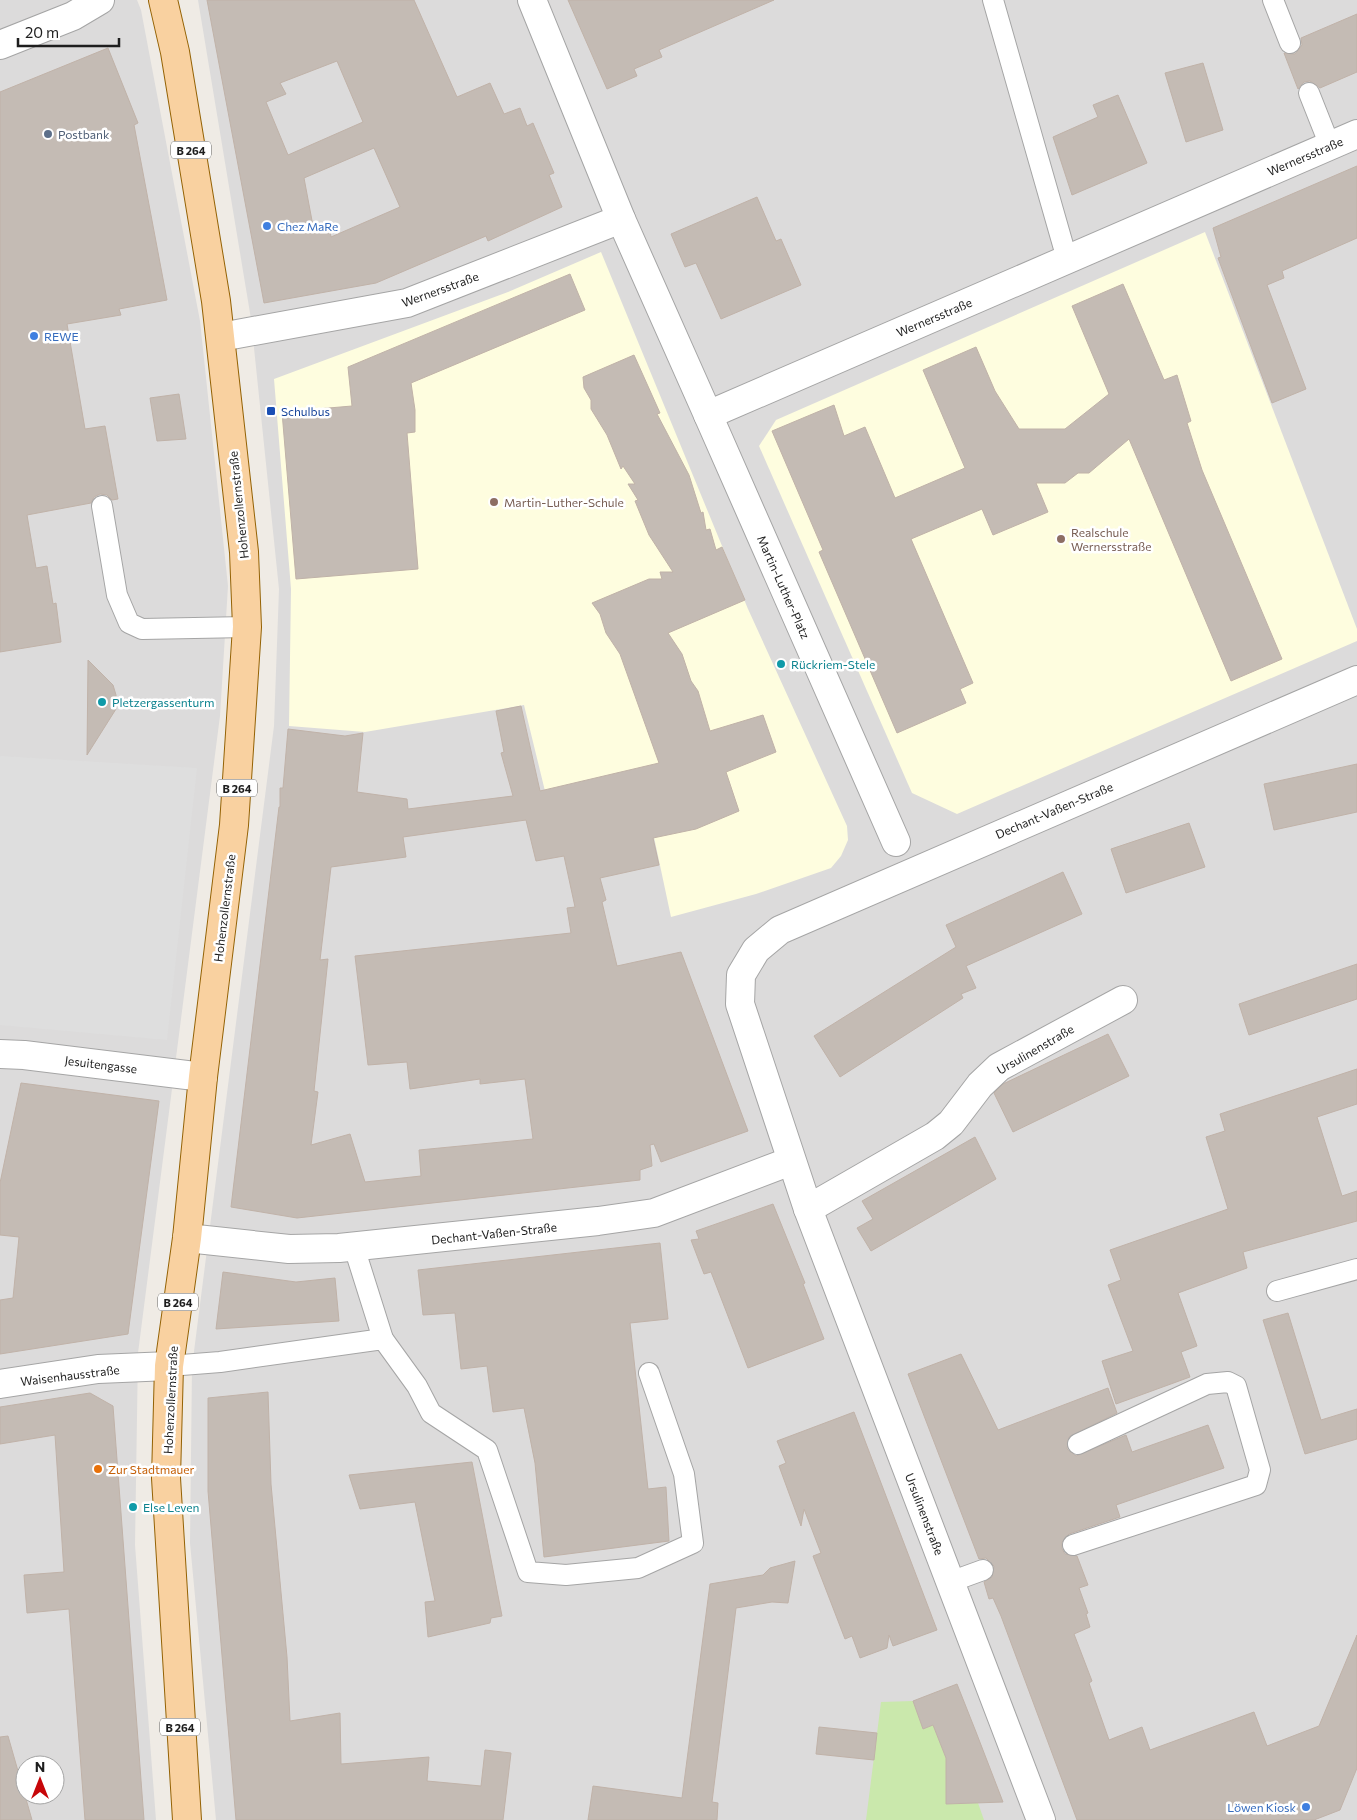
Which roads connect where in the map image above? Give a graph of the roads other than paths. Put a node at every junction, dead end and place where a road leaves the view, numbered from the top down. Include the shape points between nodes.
1 (100, 0) edge
2 (163, 0) edge
3 (532, 0) edge
4 (993, 0) edge
5 (1273, 0) edge
6 (1290, 43) dead end
7 (0, 45) edge
8 (1308, 93) dead end
9 (1357, 134) edge
10 (1330, 146) junction
11 (622, 218) junction
12 (1067, 259) junction
13 (221, 337) junction
14 (708, 416) junction
15 (102, 506) dead end
16 (248, 627) junction
17 (1357, 680) edge
18 (896, 842) dead end
19 (756, 950) joint
20 (1124, 1000) dead end
21 (0, 1054) edge
22 (203, 1078) junction
23 (792, 1161) junction
24 (808, 1209) junction
25 (187, 1238) junction
26 (354, 1247) junction
27 (1357, 1269) edge
28 (1277, 1291) dead end
29 (383, 1340) junction
30 (169, 1366) junction
31 (649, 1373) dead end
32 (0, 1384) edge
33 (1078, 1444) dead end
34 (1073, 1545) dead end
35 (983, 1570) dead end
36 (950, 1582) junction
37 (187, 1820) edge
38 (1041, 1820) edge

1 - 7 street via 73,16
2 - 13 main road, Hohenzollernstraße / B 264 via 175,52
3 - 11 street
4 - 12 lane
5 - 6 lane
8 - 10 lane
9 - 10 street, Wernersstraße
10 - 12 street, Wernersstraße
11 - 13 street, Wernersstraße via 407,303
11 - 14 street
12 - 14 street, Wernersstraße
13 - 16 main road, Hohenzollernstraße / B 264 via 244,552
14 - 18 street, Martin-Luther-Platz
15 - 16 lane via 117,595 129,623 142,629
16 - 22 main road, Hohenzollernstraße / B 264 via 234,825
17 - 19 street, Dechant-Vaßen-Straße via 780,930
19 - 23 street, Ursulinenstraße via 740,975 740,1004
20 - 24 street, Ursulinenstraße via 999,1067 980,1085 951,1123 934,1136
21 - 22 street, Jesuitengasse
22 - 25 main road, Hohenzollernstraße / B 264
23 - 24 street, Ursulinenstraße
23 - 26 street, Dechant-Vaßen-Straße via 654,1213
24 - 36 street, Ursulinenstraße
25 - 26 street, Dechant-Vaßen-Straße via 289,1249
25 - 30 main road, Hohenzollernstraße / B 264
26 - 29 lane
27 - 28 lane
29 - 30 lane
29 - 31 lane via 417,1386 431,1413 487,1450 528,1572 566,1575 638,1568 693,1543 684,1474
30 - 32 street, Waisenhausstraße via 98,1369
30 - 37 main road, Hohenzollernstraße / B 264 via 166,1478
33 - 34 lane via 1207,1384 1228,1382 1236,1386 1260,1470 1256,1485
35 - 36 lane
36 - 38 street, Ursulinenstraße

